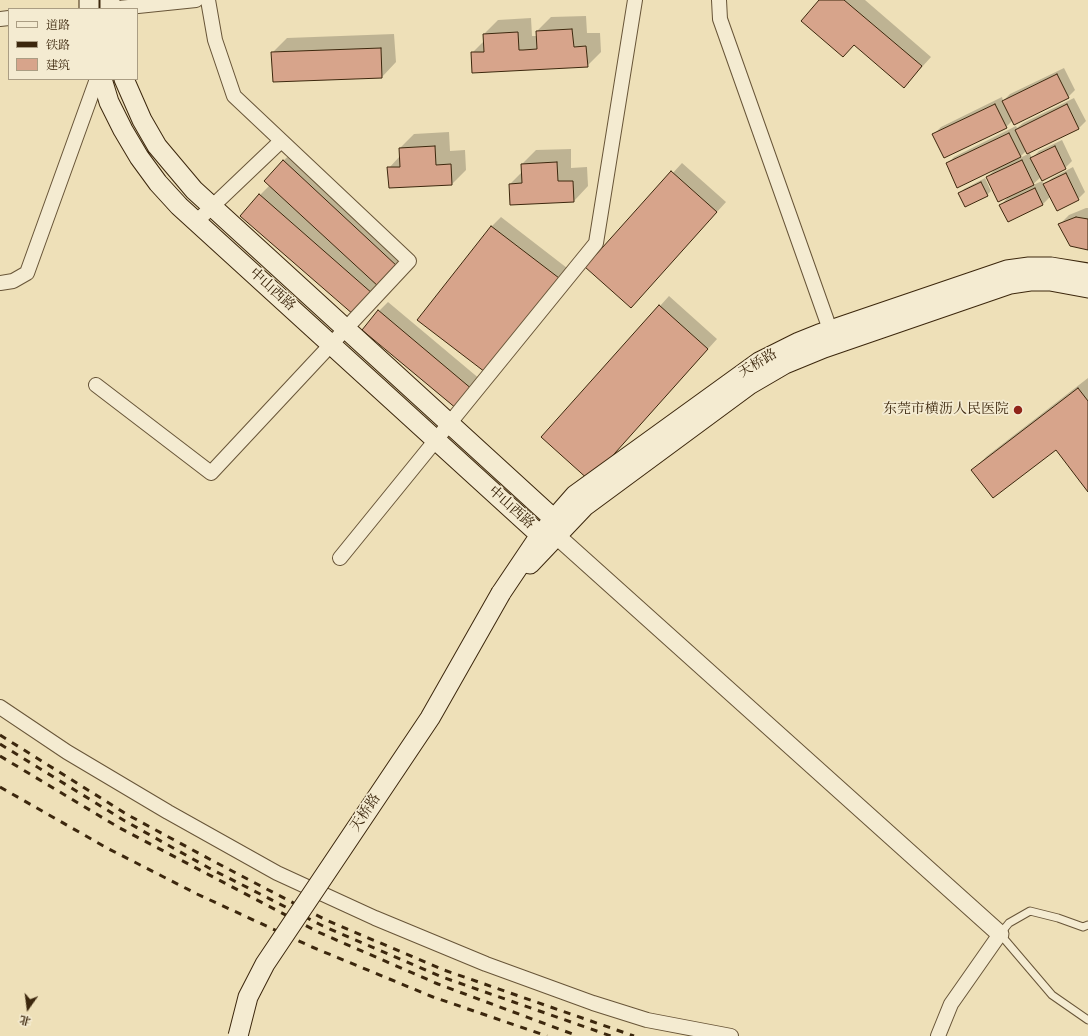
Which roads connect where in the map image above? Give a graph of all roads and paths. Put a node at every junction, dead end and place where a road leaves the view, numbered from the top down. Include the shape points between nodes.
1 (196, 0) edge
2 (208, 0) edge
3 (635, 0) edge
4 (719, 0) edge
5 (120, 8) edge
6 (97, 80) edge
7 (102, 80) edge
8 (124, 80) edge
9 (281, 141) junction
10 (212, 207) junction
11 (197, 222) junction
12 (1088, 274) edge
13 (0, 283) edge
14 (1088, 288) edge
15 (346, 329) junction
16 (832, 337) junction
17 (331, 344) junction
18 (96, 385) dead end
19 (449, 423) junction
20 (436, 440) junction
21 (551, 530) junction
22 (340, 558) dead end
23 (0, 707) edge
24 (1086, 928) edge
25 (1000, 934) junction
26 (1088, 1020) edge
27 (238, 1036) edge
28 (731, 1036) edge
29 (938, 1036) edge

1 - 5 street
2 - 9 street via 215,40 234,96
3 - 19 street via 596,243
4 - 16 street via 720,19
6 - 13 street via 27,273 13,281
7 - 11 main road, 中山西路 via 109,102 139,158 158,183
8 - 10 main road, 中山西路 via 157,146 174,169
9 - 10 street
9 - 15 street via 409,262
10 - 11 street
10 - 15 main road, 中山西路
11 - 17 main road, 中山西路
12 - 16 main road, 天桥路 via 1051,267 1029,266 1007,270
14 - 16 main road, 天桥路 via 1050,281 1010,284
15 - 17 street
15 - 19 main road, 中山西路
16 - 21 main road, 天桥路 via 749,385
17 - 18 street via 211,474
17 - 20 main road, 中山西路
19 - 20 street
19 - 21 main road, 中山西路
20 - 21 main road, 中山西路
20 - 22 street
21 - 25 street
21 - 27 main road, 天桥路, bridge via 501,593 430,718 265,964 248,997
23 - 28 street via 67,752 168,812 277,873 375,918 486,964 593,1003 647,1020
24 - 25 lane via 1030,911 1009,922
25 - 26 lane via 1052,995
25 - 29 street via 951,1004

